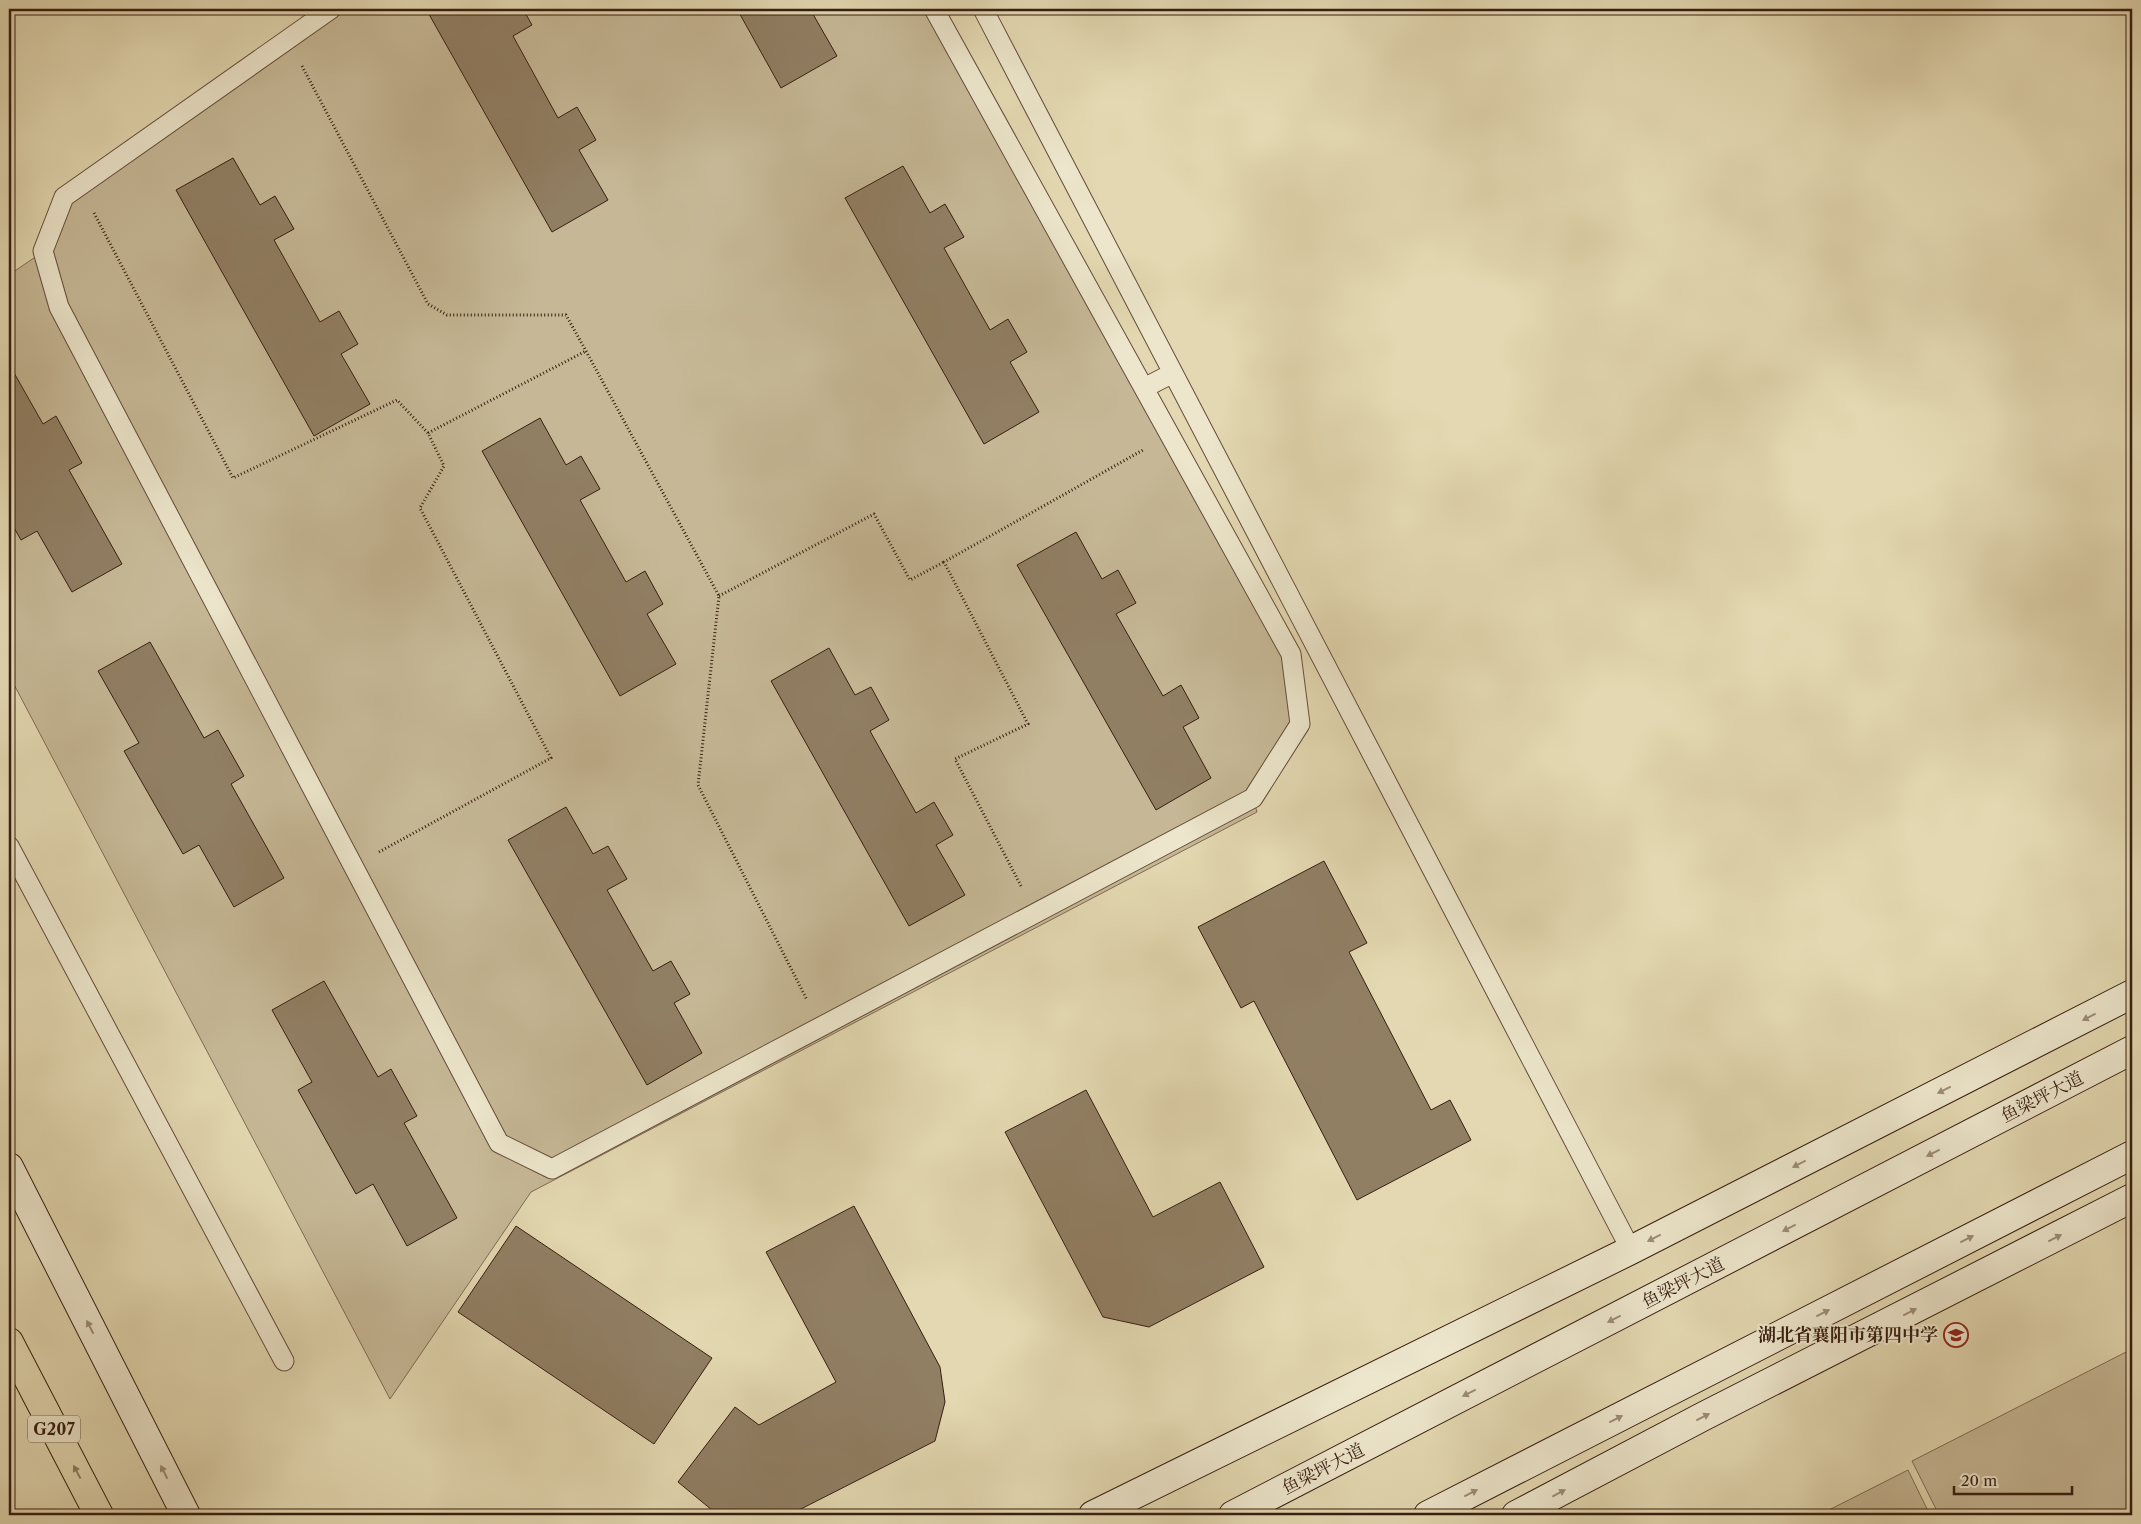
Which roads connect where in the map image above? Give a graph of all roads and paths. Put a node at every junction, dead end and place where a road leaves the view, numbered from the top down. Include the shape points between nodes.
1 (331, 9) edge
2 (934, 9) edge
3 (983, 9) edge
4 (288, 39) junction
5 (80, 186) junction
6 (586, 351) junction
7 (1173, 373) junction
8 (1144, 388) junction
9 (428, 432) junction
10 (1170, 435) junction
11 (944, 562) junction
12 (719, 596) junction
13 (9, 846) edge
14 (353, 866) junction
15 (1036, 913) junction
16 (2132, 994) edge
17 (821, 1027) junction
18 (2132, 1050) edge
19 (2132, 1155) edge
20 (9, 1167) edge
21 (2132, 1198) edge
22 (1631, 1250) junction
23 (9, 1342) edge
24 (284, 1361) dead end
25 (100, 1515) edge
26 (186, 1515) edge
27 (1093, 1515) edge
28 (1233, 1515) edge
29 (1428, 1515) edge
30 (1516, 1515) edge

1 - 4 lane
2 - 8 lane
3 - 7 lane
4 - 5 lane
4 - 6 path via 428,304 447,316 566,315
5 - 9 path via 233,478 397,400
5 - 14 lane via 64,197 44,251 60,307
6 - 9 path
6 - 12 path
7 - 8 lane
7 - 22 lane
8 - 10 lane
9 - 14 path via 444,466 420,508 551,758
10 - 11 path
10 - 15 lane via 1291,654 1300,724 1253,798
11 - 12 path via 910,580 874,514
11 - 15 path via 1028,724 956,759
12 - 17 path via 698,785
13 - 24 lane
14 - 17 lane via 499,1143 552,1169
15 - 17 lane
16 -> 22 main road
18 -> 28 main road, 鱼梁坪大道
29 -> 19 main road
26 -> 20 main road
30 -> 21 main road
22 - 27 main road
25 -> 23 highway, G207

